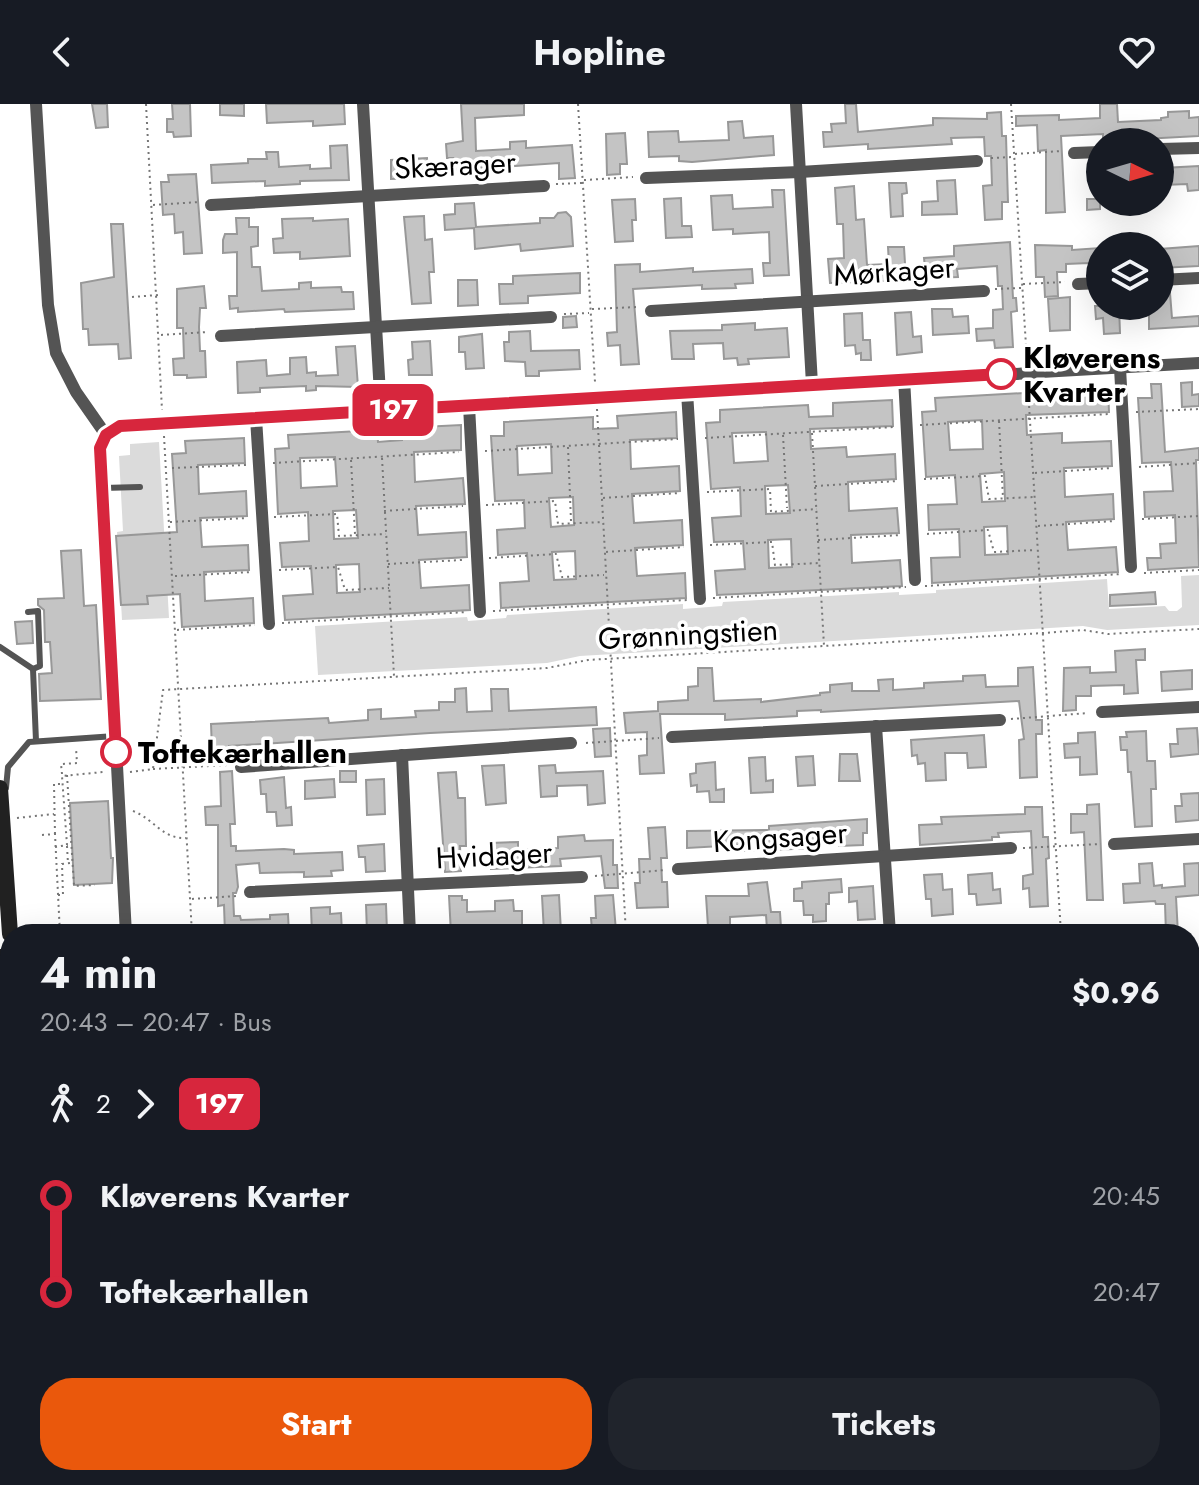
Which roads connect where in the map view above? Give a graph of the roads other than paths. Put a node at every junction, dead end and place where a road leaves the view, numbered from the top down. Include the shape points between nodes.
1 (36, 104) edge
2 (363, 104) edge
3 (796, 104) edge
4 (1199, 148) edge
5 (1174, 149) edge
6 (1074, 153) road end
7 (1086, 153) edge
8 (977, 161) road end
9 (800, 172) junction
10 (646, 178) road end
11 (544, 186) road end
12 (369, 196) junction
13 (211, 205) road end
14 (1199, 278) edge
15 (1174, 279) edge
16 (1078, 284) road end
17 (1086, 284) edge
18 (984, 291) road end
19 (807, 302) junction
20 (651, 311) road end
21 (551, 317) road end
22 (376, 327) junction
23 (221, 336) road end
24 (1199, 363) edge
25 (1120, 368) junction
26 (904, 378) junction
27 (812, 384) junction
28 (687, 392) junction
29 (469, 406) junction
30 (381, 411) junction
31 (256, 418) junction
32 (106, 435) junction
33 (140, 487) dead end
34 (103, 488) junction
35 (1131, 567) dead end
36 (915, 580) dead end
37 (700, 599) dead end
38 (28, 612) dead end
39 (480, 612) dead end
40 (269, 624) dead end
41 (0, 647) edge
42 (33, 669) junction
43 (1199, 707) edge
44 (1102, 712) road end
45 (1000, 720) road end
46 (876, 726) junction
47 (115, 736) junction
48 (672, 737) road end
49 (36, 741) junction
50 (571, 743) road end
51 (402, 755) junction
52 (241, 767) road end
53 (0, 788) edge
54 (2, 819) edge
55 (1199, 839) edge
56 (1114, 844) road end
57 (1011, 848) road end
58 (885, 856) junction
59 (678, 869) road end
60 (582, 877) road end
61 (409, 885) junction
62 (250, 892) road end
63 (9, 924) edge
64 (125, 924) edge
65 (410, 924) edge
66 (889, 924) edge

1 - 32 street via 48,305 56,353
2 - 12 street, Skærager
3 - 9 street, Mørkager
4 - 5 street
6 - 7 street
8 - 9 street
9 - 10 street
9 - 19 street, Mørkager
11 - 12 street, Skærager
12 - 13 street, Skærager
12 - 22 street, Skærager
14 - 15 street
16 - 17 street
18 - 19 street, Mørkager
19 - 20 street, Mørkager
19 - 27 street, Mørkager
21 - 22 street
22 - 23 street
22 - 30 street, Skærager
24 - 25 street
25 - 26 street
25 - 35 street
26 - 27 street
26 - 36 street
27 - 28 street
28 - 29 street, bridge
28 - 37 street
29 - 30 street
29 - 39 street
30 - 31 street
31 - 32 street, bridge via 120,426
31 - 40 street
32 - 34 street via 100,448
33 - 34 lane
34 - 47 street
38 - 42 lane via 38,611 40,666
41 - 42 lane
42 - 49 lane
43 - 44 street
45 - 46 street
46 - 48 street
46 - 58 street, Kongsager
47 - 49 lane
47 - 64 street
49 - 54 lane via 29,742 8,767
50 - 51 street
51 - 52 street
51 - 61 street, Hvidager
53 - 54 main road
54 - 63 main road
55 - 56 street
57 - 58 street, Kongsager
58 - 59 street, Kongsager
58 - 66 street, Kongsager
60 - 61 street, Hvidager
61 - 62 street, Hvidager
61 - 65 street, Hvidager

